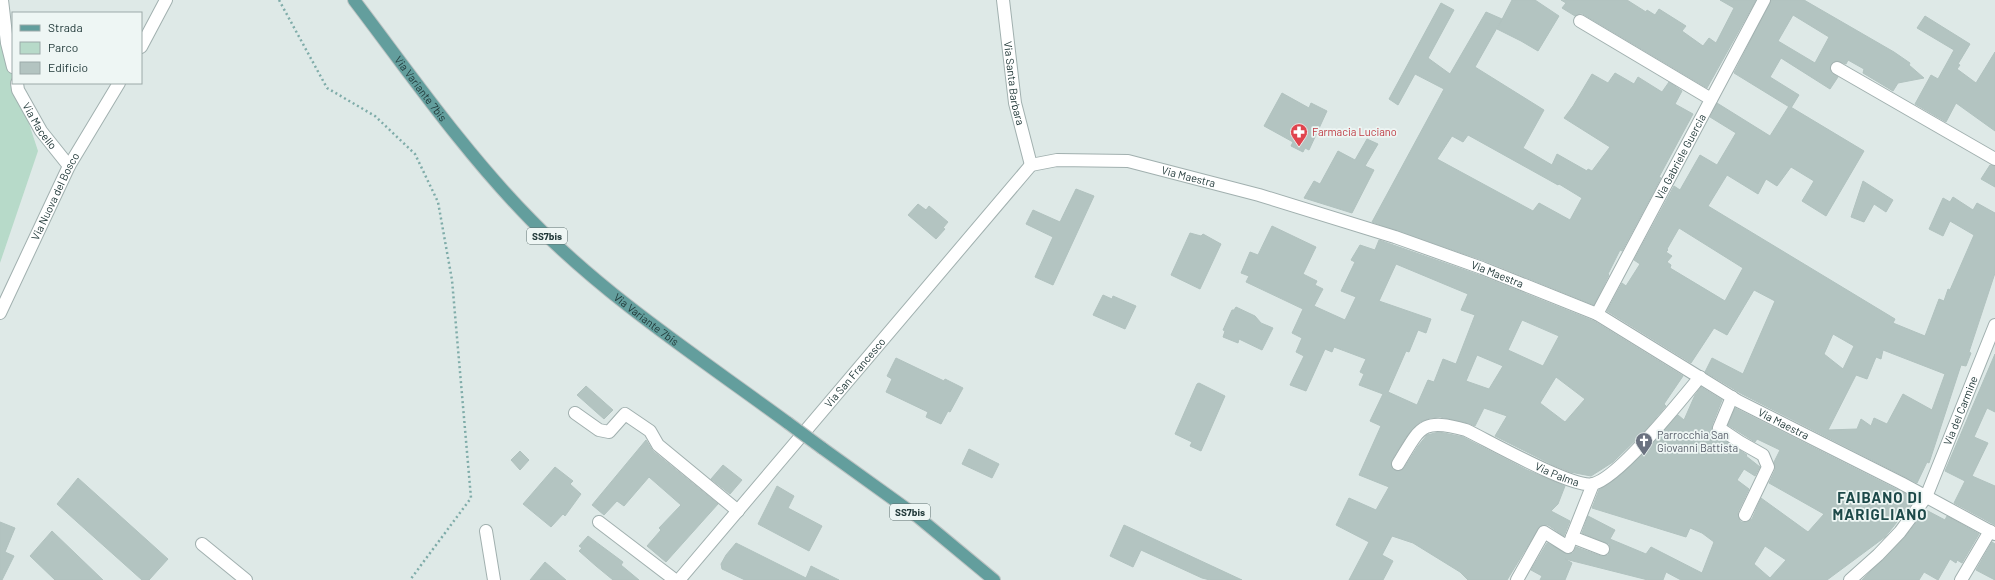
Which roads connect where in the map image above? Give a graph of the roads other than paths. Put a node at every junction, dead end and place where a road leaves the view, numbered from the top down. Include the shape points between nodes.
1 (2, 0) edge
2 (166, 0) edge
3 (354, 0) edge
4 (1003, 0) edge
5 (1764, 0) edge
6 (1580, 21) dead end
7 (142, 44) edge
8 (12, 63) edge
9 (1837, 68) dead end
10 (17, 84) edge
11 (118, 84) edge
12 (1711, 99) junction
13 (1995, 160) edge
14 (1031, 165) junction
15 (69, 166) junction
16 (0, 314) edge
17 (1597, 314) junction
18 (1995, 325) edge
19 (1700, 378) junction
20 (1732, 397) junction
21 (575, 413) dead end
22 (1398, 464) dead end
23 (1593, 484) junction
24 (1926, 497) junction
25 (738, 511) junction
26 (1745, 515) dead end
27 (599, 522) dead end
28 (486, 531) dead end
29 (1992, 533) edge
30 (1572, 537) junction
31 (202, 544) dead end
32 (1603, 549) dead end
33 (246, 580) edge
34 (494, 580) edge
35 (675, 580) edge
36 (679, 580) edge
37 (994, 580) edge
38 (1517, 580) edge
39 (1850, 580) edge
40 (1961, 580) edge

1 - 8 street
2 - 7 street
3 - 37 main road, Via Variante 7bis / SS7bis, bridge via 471,154 530,220 594,280 918,517
4 - 14 street, Via Santa Barbara via 1015,103
5 - 12 street, Via Gabriele Guercia
6 - 12 street
9 - 13 street
10 - 15 street, Via Macello via 41,131
11 - 15 street, Via Nuova del Bosco
12 - 17 street, Via Gabriele Guercia
14 - 17 street, Via Maestra via 1057,160 1136,163 1259,196 1395,237 1482,268
14 - 25 street, Via San Francesco
15 - 16 street, Via Nuova del Bosco
17 - 19 street, Via Maestra
18 - 24 street, Via del Carmine
19 - 20 street, Via Maestra
19 - 23 street, Via Palma via 1630,458
20 - 24 street, Via Maestra
20 - 26 street via 1719,428 1764,454 1768,467
21 - 25 street via 599,430 609,432 625,414 650,431 658,444
22 - 23 street, Via Palma via 1419,430 1425,426 1449,425 1466,430 1566,479
23 - 30 street
24 - 29 street, Via Maestra
24 - 39 street, Via del Carmine via 1900,532
25 - 36 street, Via San Francesco
27 - 35 street
28 - 34 street
29 - 40 street
30 - 32 street
30 - 38 street via 1568,547 1544,532
31 - 33 street

